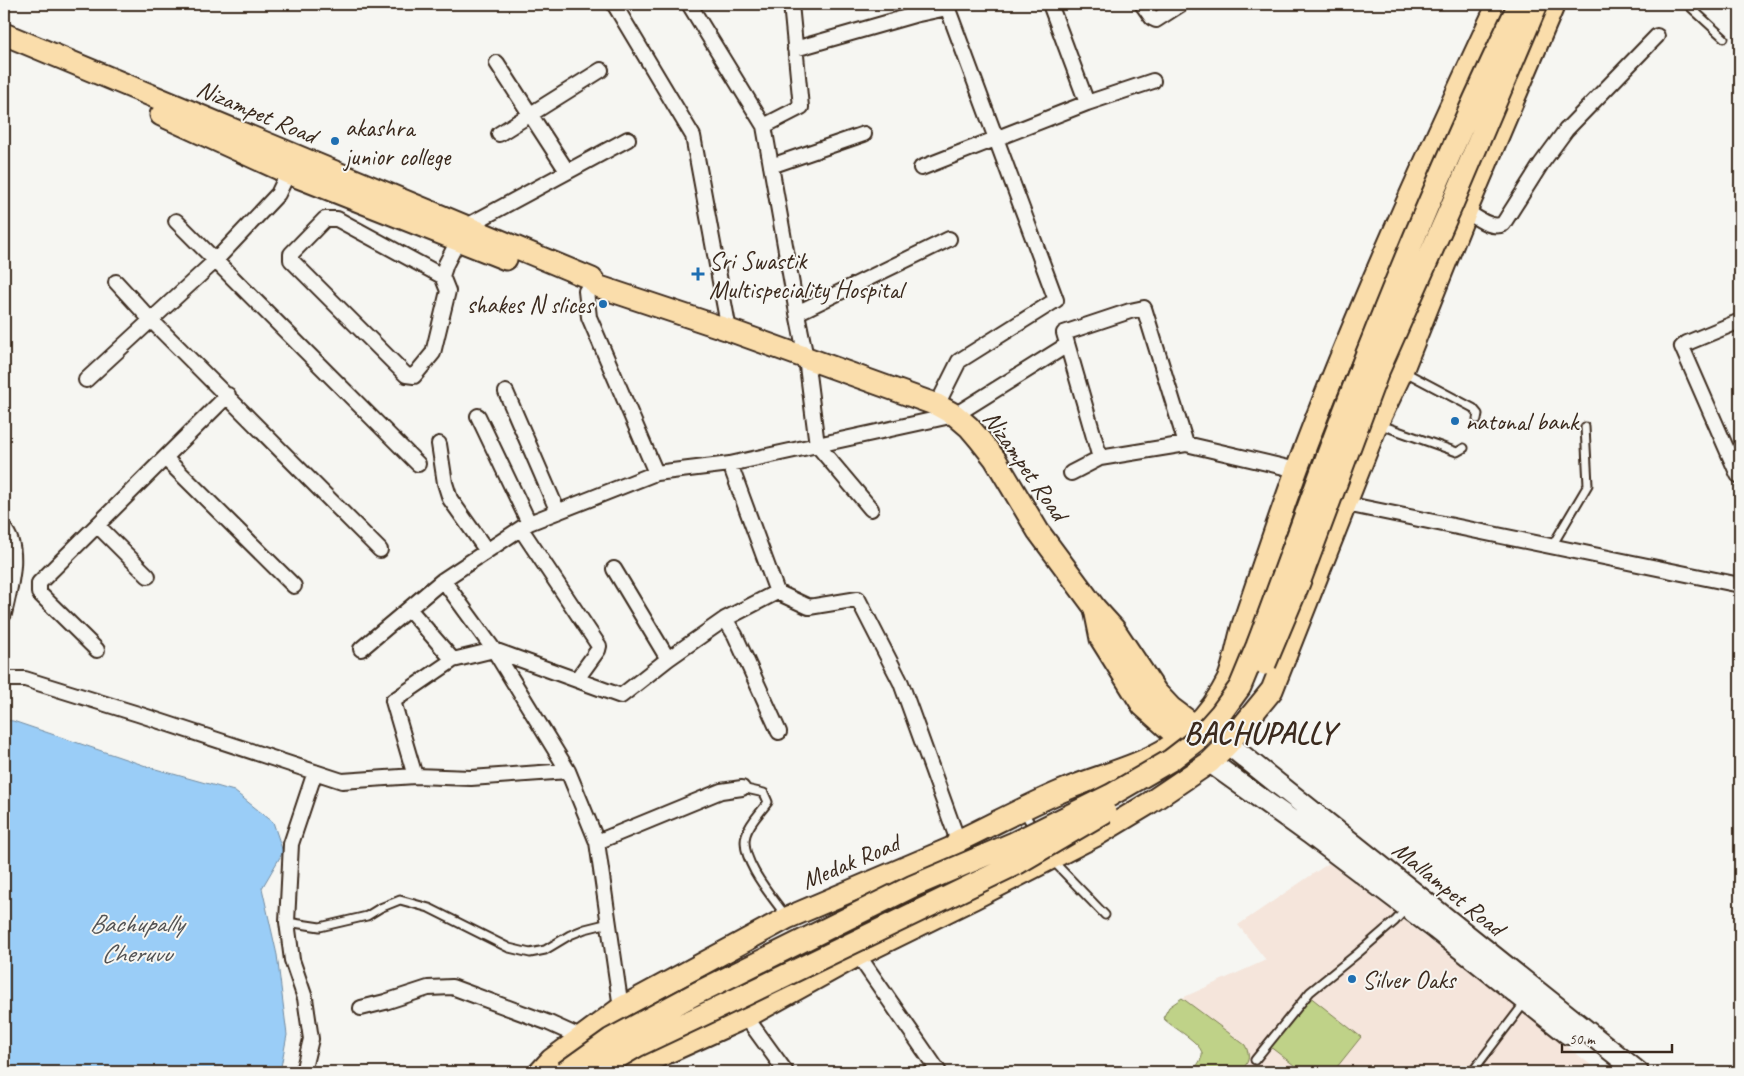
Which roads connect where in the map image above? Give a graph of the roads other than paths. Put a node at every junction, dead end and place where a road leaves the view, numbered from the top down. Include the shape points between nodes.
1 (614, 4) edge
2 (689, 4) edge
3 (792, 4) edge
4 (1050, 4) edge
5 (1142, 4) edge
6 (1181, 4) edge
7 (1498, 4) edge
8 (1519, 4) edge
9 (1537, 4) edge
10 (1554, 4) edge
11 (1686, 4) edge
12 (946, 6) edge
13 (4, 34) edge
14 (1657, 36) dead end
15 (1724, 38) dead end
16 (4, 46) edge
17 (795, 49) junction
18 (497, 63) dead end
19 (601, 70) dead end
20 (1154, 81) dead end
21 (1087, 103) junction
22 (531, 114) junction
23 (764, 126) junction
24 (498, 134) dead end
25 (864, 134) dead end
26 (995, 138) junction
27 (628, 139) dead end
28 (771, 166) junction
29 (921, 168) dead end
30 (567, 171) junction
31 (288, 173) junction
32 (1466, 211) junction
33 (176, 221) dead end
34 (462, 233) junction
35 (950, 239) dead end
36 (214, 261) junction
37 (442, 276) junction
38 (116, 282) dead end
39 (592, 288) junction
40 (797, 313) junction
41 (151, 320) junction
42 (1740, 321) edge
43 (729, 330) junction
44 (1067, 345) junction
45 (806, 358) junction
46 (1402, 371) junction
47 (86, 380) dead end
48 (506, 392) dead end
49 (228, 396) junction
50 (946, 410) junction
51 (478, 416) dead end
52 (1477, 419) dead end
53 (1377, 424) junction
54 (1585, 428) dead end
55 (439, 444) dead end
56 (1186, 444) junction
57 (818, 445) junction
58 (1464, 448) dead end
59 (165, 458) junction
60 (1100, 458) junction
61 (418, 464) dead end
62 (730, 464) junction
63 (1297, 470) junction
64 (656, 473) junction
65 (1071, 473) dead end
66 (1740, 476) edge
67 (1346, 504) junction
68 (871, 509) dead end
69 (558, 512) junction
70 (97, 525) junction
71 (525, 526) junction
72 (4, 529) edge
73 (1274, 536) junction
74 (1552, 546) junction
75 (380, 550) dead end
76 (487, 551) junction
77 (1326, 554) junction
78 (614, 569) dead end
79 (148, 576) dead end
80 (443, 580) junction
81 (1740, 585) edge
82 (294, 586) dead end
83 (777, 592) junction
84 (409, 608) junction
85 (4, 614) edge
86 (725, 619) junction
87 (361, 649) dead end
88 (97, 650) dead end
89 (494, 650) junction
90 (668, 659) junction
91 (453, 660) junction
92 (4, 679) edge
93 (577, 679) junction
94 (778, 732) dead end
95 (1188, 732) junction
96 (1228, 744) junction
97 (1210, 762) junction
98 (568, 771) junction
99 (315, 772) junction
100 (414, 776) junction
101 (742, 788) joint
102 (1022, 810) junction
103 (958, 841) junction
104 (597, 842) junction
105 (1051, 859) junction
106 (1407, 908) junction
107 (1105, 915) dead end
108 (787, 918) junction
109 (287, 922) junction
110 (609, 923) junction
111 (858, 955) junction
112 (1526, 1001) junction
113 (361, 1008) dead end
114 (621, 1008) junction
115 (746, 1017) junction
116 (580, 1036) junction
117 (1254, 1060) dead end
118 (303, 1072) edge
119 (540, 1072) edge
120 (565, 1072) edge
121 (594, 1072) edge
122 (634, 1072) edge
123 (786, 1072) edge
124 (940, 1072) edge
125 (1472, 1072) edge
126 (1616, 1072) edge
127 (1638, 1072) edge

1 - 43 street via 693,136
2 - 23 street
3 - 17 street
4 - 21 street
5 - 6 street via 1156,20
7 - 63 main road, Medak Road via 1392,235
8 - 120 main road, bridge via 1477,90 1426,209 1349,398 1257,646 1240,686 1222,713 1197,740 1171,760 1111,795 1014,843 913,886 696,993 611,1039
9 - 121 main road, bridge via 1377,374 1272,649 1255,687 1228,726 1185,765 1018,863 637,1046
10 - 32 main road
11 - 15 lane
12 - 17 street
12 - 26 street
13 - 34 main road, Nizampet Road
14 - 32 street via 1566,130 1503,224 1493,226
16 - 31 main road, Nizampet Road
17 - 23 street via 801,107
18 - 22 street
19 - 22 street
20 - 21 street
21 - 26 street
22 - 24 street
22 - 30 street
23 - 28 street
25 - 28 street
26 - 29 street
26 - 50 street via 1056,300 959,361
27 - 30 street
28 - 40 street
30 - 34 street
31 - 34 main road, Nizampet Road
31 - 36 street via 278,194
32 - 46 main road
33 - 36 street
34 - 37 street
34 - 39 main road, Nizampet Road via 592,279
35 - 40 street
36 - 41 street
36 - 61 street
37 - 37 street via 448,291 433,353 414,376 410,376 291,260 291,254 325,219 331,218
38 - 41 street
39 - 43 main road, Nizampet Road
39 - 64 street via 589,317
40 - 45 street
41 - 47 street
41 - 49 street
42 - 66 street via 1682,347
43 - 45 main road, Nizampet Road
44 - 50 street
44 - 56 street via 1064,333 1144,308
44 - 60 street
45 - 50 main road, Nizampet Road
45 - 57 street
46 - 52 lane via 1473,408 1478,414
46 - 53 main road
48 - 69 street
49 - 59 street
49 - 75 street
50 - 57 street
50 - 95 main road, Nizampet Road via 970,427 995,459 1038,531 1095,608 1102,639 1143,706
51 - 71 street
53 - 58 lane via 1457,452
53 - 67 main road
54 - 74 lane via 1588,485
55 - 76 street via 450,499
56 - 60 street
56 - 63 street
57 - 62 street
57 - 68 street
59 - 70 street
59 - 82 street
60 - 65 street
62 - 64 street
62 - 83 street
63 - 73 main road, Medak Road
64 - 69 street
67 - 74 street
67 - 77 main road
69 - 71 street
70 - 79 street
70 - 88 street via 39,584 39,593
71 - 76 street
71 - 93 street via 599,646
72 - 85 street via 14,565
73 - 77 main road
73 - 95 main road, Medak Road via 1241,630 1228,679 1211,707
74 - 81 street
76 - 80 street
77 - 96 main road via 1272,690
78 - 90 street
80 - 84 street
80 - 89 street
83 - 86 street
83 - 103 street via 809,607 858,599 901,683
84 - 87 street
84 - 91 street
86 - 90 street
86 - 94 street
89 - 91 street
89 - 93 street
89 - 98 street
90 - 93 street via 621,696
91 - 100 street via 393,701
92 - 99 street via 25,680
95 - 102 main road, Medak Road via 1145,761 1068,788
96 - 97 main road
96 - 127 main road, Mallampet Road
97 - 105 main road via 1148,804
97 - 106 main road, Mallampet Road
98 - 100 street via 471,778
98 - 104 street
99 - 100 street via 342,781
99 - 109 street via 291,844
101 - 104 street via 721,791
101 - 108 lane via 764,793 768,802 746,835 746,846 751,866
102 - 103 main road, Medak Road
102 - 105 lane
103 - 108 main road, Medak Road via 954,847
104 - 110 street
105 - 107 lane
105 - 111 main road
106 - 112 main road, Mallampet Road
106 - 117 lane via 1310,992
108 - 114 main road, Medak Road
109 - 110 lane via 320,927 367,916 400,900 429,908 509,948 530,953 545,950 578,932
109 - 118 street via 292,960 305,998 311,1038
110 - 114 street
111 - 115 main road
111 - 124 street
112 - 125 lane
112 - 126 main road, Mallampet Road
113 - 116 street via 428,988 452,987
114 - 116 main road, Medak Road
115 - 122 main road via 655,1058
115 - 123 street
116 - 119 main road, Medak Road

